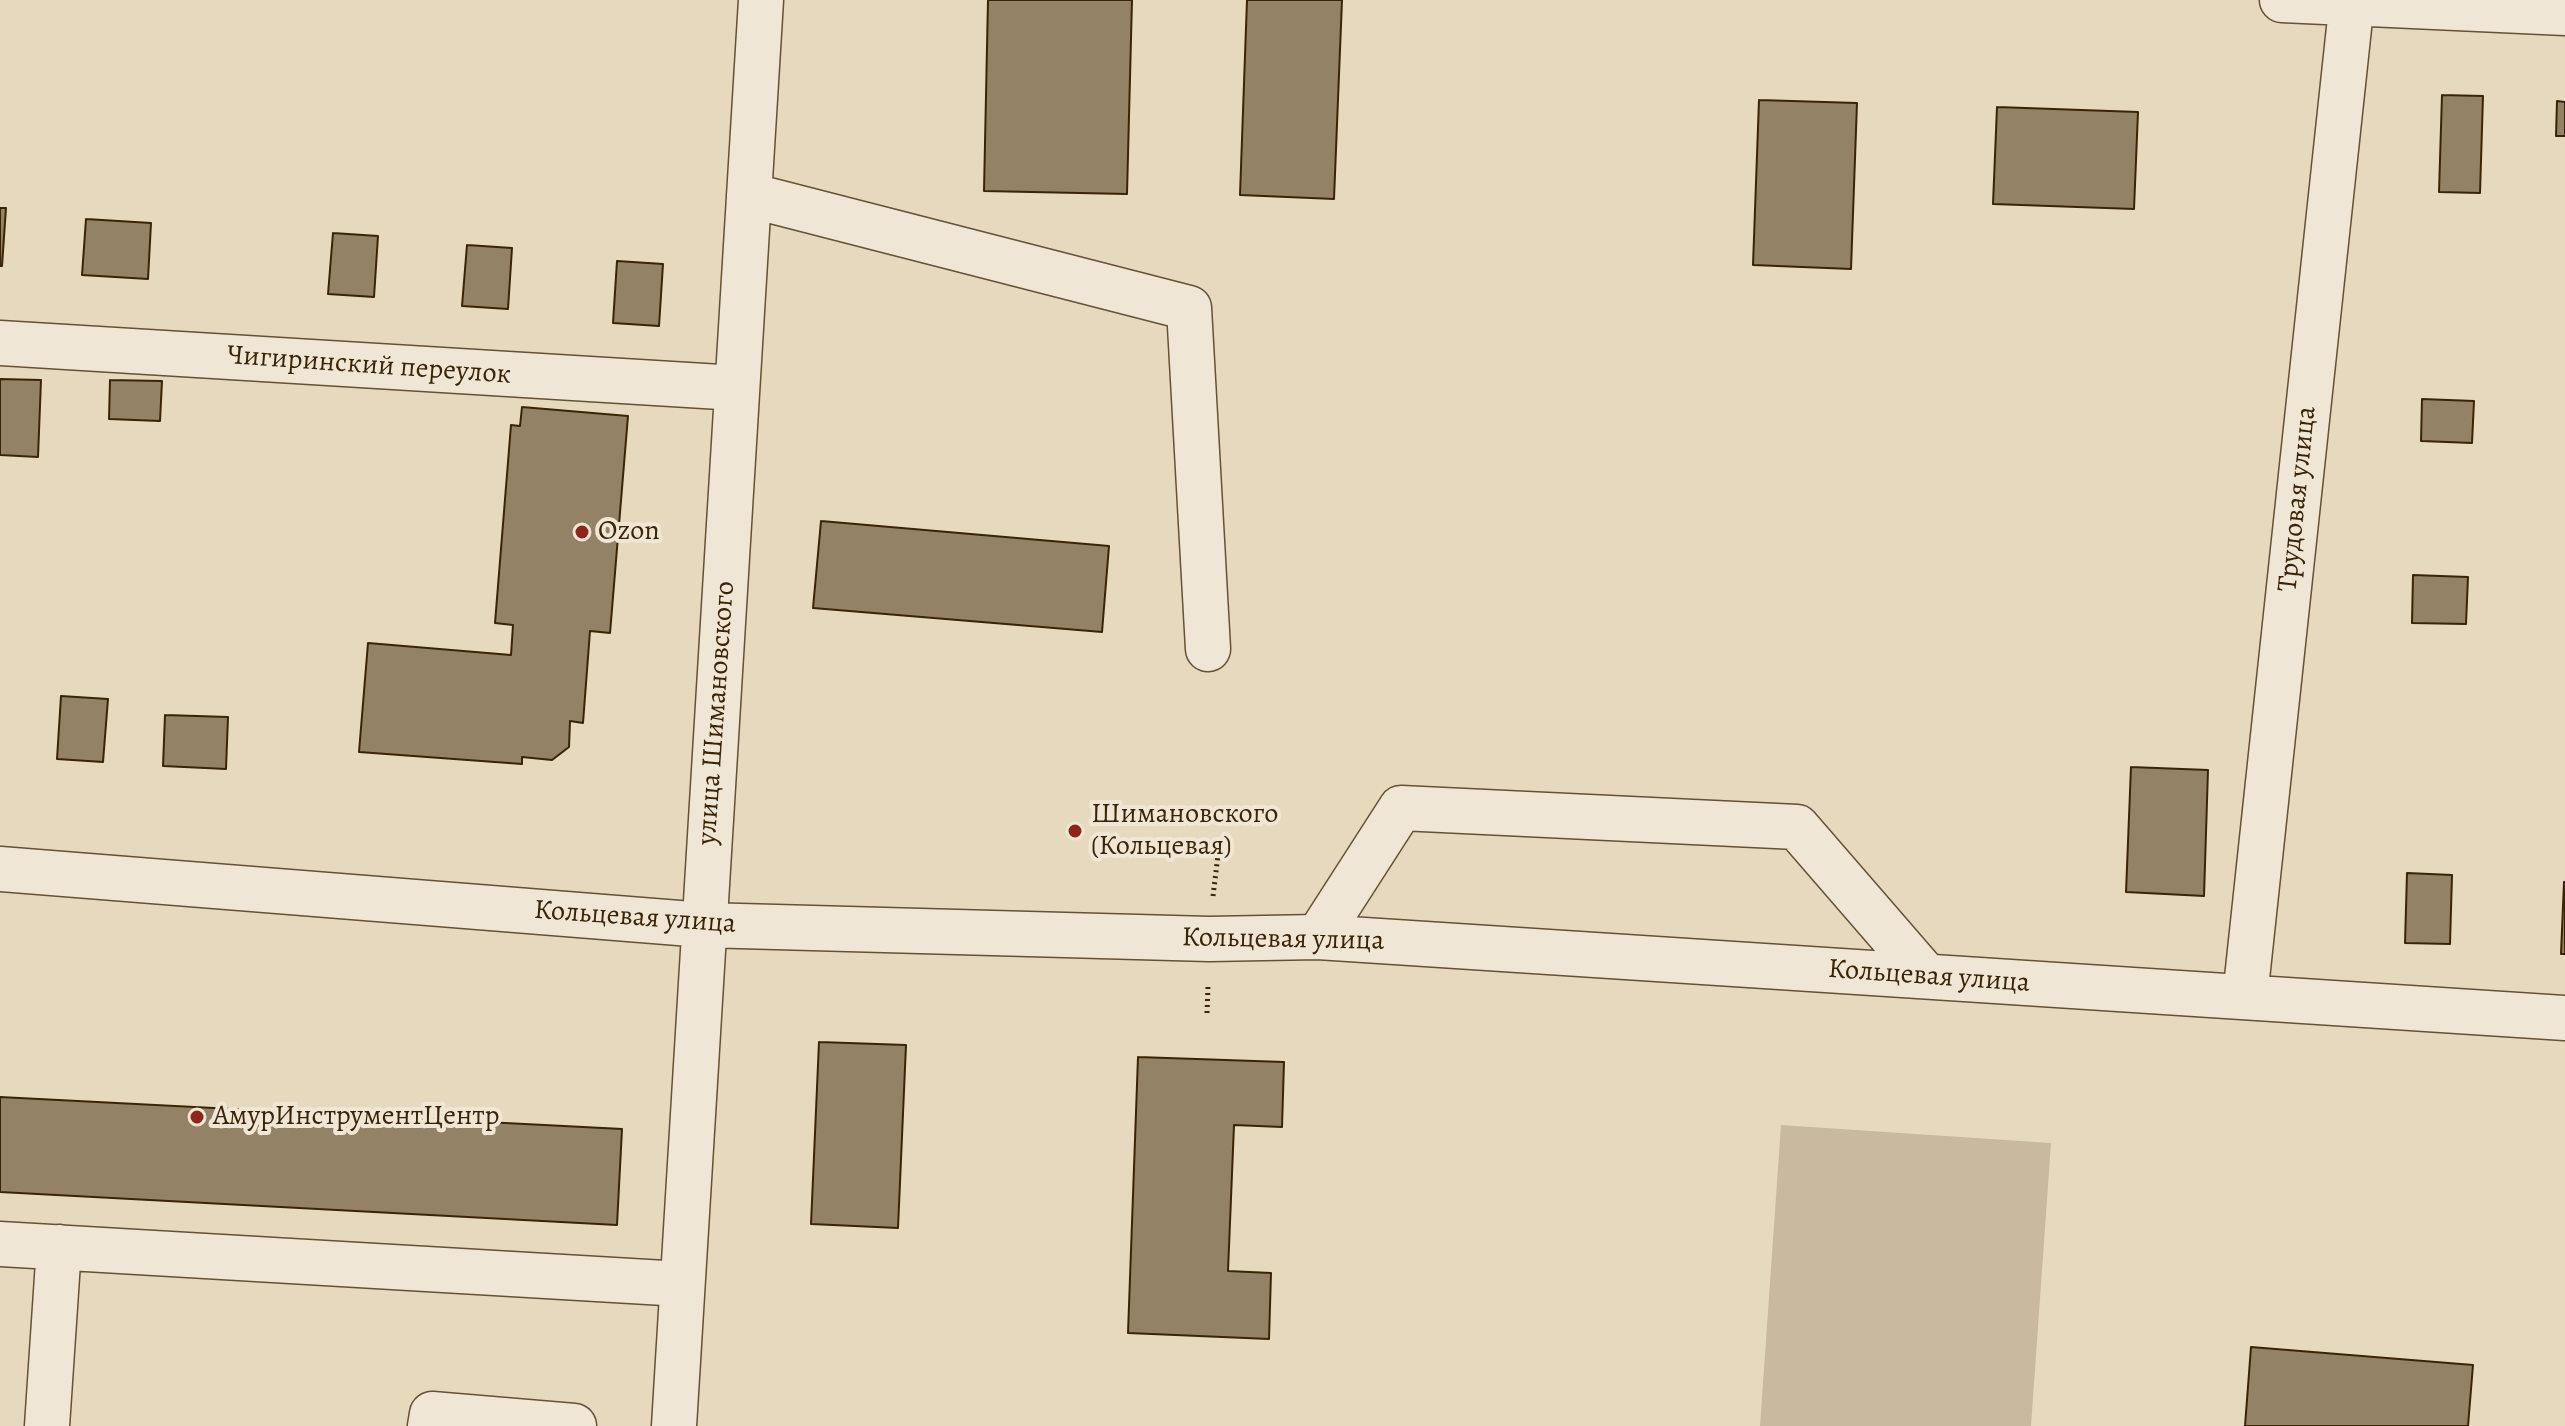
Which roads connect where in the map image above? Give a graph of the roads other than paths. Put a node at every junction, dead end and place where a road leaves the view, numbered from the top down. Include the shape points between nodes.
1 (761, 0) edge
2 (2282, 0) edge
3 (2351, 2) edge
4 (2565, 13) edge
5 (749, 195) junction
6 (0, 343) edge
7 (737, 388) junction
8 (1208, 649) dead end
9 (0, 869) edge
10 (704, 925) junction
11 (1318, 937) junction
12 (1926, 976) junction
13 (2245, 997) junction
14 (2565, 1018) edge
15 (0, 1244) edge
16 (59, 1247) junction
17 (682, 1284) junction
18 (47, 1426) edge
19 (430, 1426) edge
20 (574, 1426) edge
21 (674, 1426) edge

1 - 5 street, улица Шимановского
2 - 3 street
3 - 4 street
3 - 13 street, Трудовая улица
5 - 7 street, улица Шимановского
5 - 8 street via 1189,308
6 - 7 street, Чигиринский переулок
7 - 10 street, улица Шимановского
9 - 10 street, Кольцевая улица
10 - 11 street, Кольцевая улица via 1209,939
10 - 17 street, улица Шимановского
11 - 12 street, Кольцевая улица
11 - 12 street via 1401,808 1797,827
12 - 13 street, Кольцевая улица
13 - 14 street, Кольцевая улица
15 - 16 street
16 - 17 street
16 - 18 street
17 - 21 street, улица Шимановского
19 - 20 street via 432,1414

